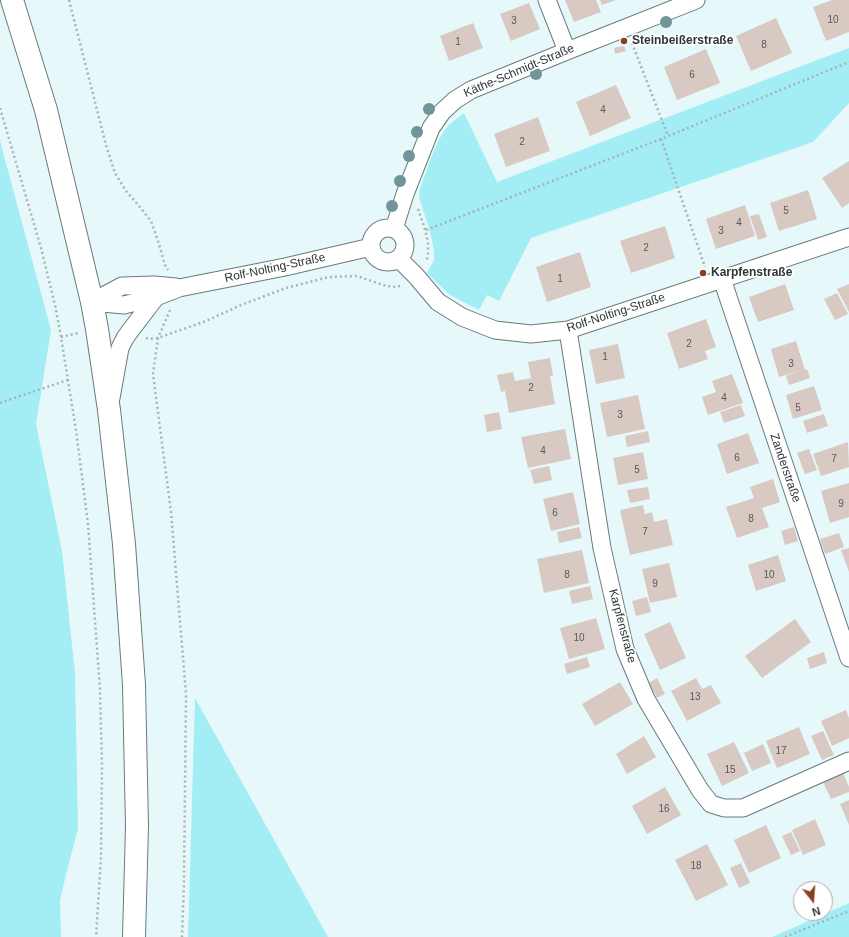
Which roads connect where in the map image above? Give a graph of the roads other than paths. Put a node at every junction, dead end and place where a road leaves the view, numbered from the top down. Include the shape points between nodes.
1 (12, 0) edge
2 (547, 0) edge
3 (696, 0) edge
4 (567, 51) junction
5 (394, 229) junction
6 (849, 237) edge
7 (371, 246) junction
8 (399, 259) junction
9 (716, 281) junction
10 (179, 288) junction
11 (156, 297) junction
12 (92, 302) junction
13 (568, 330) junction
14 (109, 410) junction
15 (849, 658) edge
16 (849, 761) edge
17 (134, 937) edge

1 - 12 main road via 46,110
2 - 4 street
3 - 4 street, Käthe-Schmidt-Straße
4 - 5 street, Käthe-Schmidt-Straße via 471,90 442,112 431,128
5 - 7 street via 380,229 371,240
5 - 8 street via 405,239 406,245
6 - 9 street, Rolf-Nolting-Straße
7 - 8 street via 372,253 381,261 388,263
7 - 10 street, Rolf-Nolting-Straße via 285,267
8 - 13 street, Rolf-Nolting-Straße via 438,302 462,317 495,330 531,334
9 - 13 street, Rolf-Nolting-Straße
9 - 15 street, Zanderstraße
10 - 11 street, Rolf-Nolting-Straße
10 - 12 street, Rolf-Nolting-Straße via 154,285 122,286
11 - 12 street, Rolf-Nolting-Straße via 124,305
11 - 14 street via 120,348
12 - 14 main road
13 - 16 street, Karpfenstraße via 602,548 625,649 646,699 700,790 711,804 724,808 743,808
14 - 17 main road via 124,544 134,685 137,826

